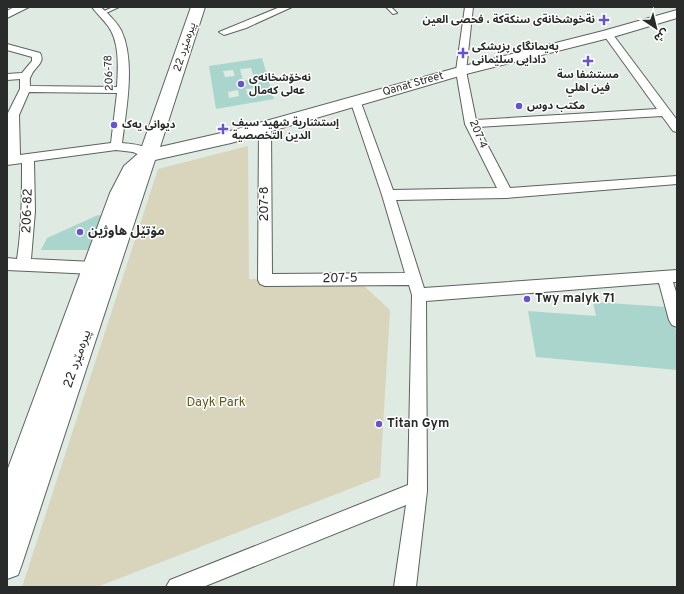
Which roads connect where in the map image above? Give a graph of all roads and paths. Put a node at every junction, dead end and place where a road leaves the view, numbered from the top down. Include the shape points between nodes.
1 (23, 7) edge
2 (117, 7) edge
3 (198, 7) edge
4 (288, 7) edge
5 (388, 7) edge
6 (469, 7) edge
7 (99, 10) edge
8 (395, 13) dead end
9 (677, 14) edge
10 (7, 15) edge
11 (224, 32) dead end
12 (608, 34) junction
13 (7, 47) edge
14 (461, 71) junction
15 (25, 76) junction
16 (7, 77) edge
17 (25, 89) junction
18 (122, 90) junction
19 (355, 100) junction
20 (664, 112) junction
21 (162, 116) junction
22 (10, 124) edge
23 (472, 124) junction
24 (265, 127) junction
25 (677, 128) edge
26 (231, 137) junction
27 (116, 146) junction
28 (149, 155) junction
29 (28, 158) junction
30 (11, 161) edge
31 (677, 180) edge
32 (506, 193) junction
33 (388, 195) junction
34 (7, 264) edge
35 (23, 264) junction
36 (94, 268) junction
37 (671, 277) edge
38 (265, 280) joint
39 (417, 287) junction
40 (677, 320) edge
41 (418, 491) junction
42 (7, 510) edge
43 (7, 564) edge
44 (176, 587) edge
45 (405, 587) edge

1 - 10 street
2 - 7 lane
3 - 21 main road, 22 پیرەمێرد
4 - 11 street
5 - 8 lane
6 - 14 street, 207-4
7 - 18 street, 206-78 via 117,33 122,62
9 - 12 main road, Qanat Street
12 - 14 main road, Qanat Street
12 - 20 street
13 - 15 street via 37,54 37,61
14 - 19 main road, Qanat Street
14 - 23 street, 207-4
15 - 16 street
15 - 17 street
17 - 18 street
17 - 22 street
18 - 27 street, 206-78
19 - 24 main road, Qanat Street
19 - 33 street
20 - 23 street
20 - 25 street
21 - 26 main road via 171,132 181,138 188,140 225,135
21 - 28 main road, 22 پیرەمێرد
22 - 30 street
23 - 32 street, 207-4
24 - 26 main road, Qanat Street
24 - 38 street, 207-8
26 - 28 main road, Qanat Street
27 - 28 street via 136,148
27 - 29 street
28 - 36 main road, 22 پیرەمێرد via 133,164 125,178
28 - 43 main road, 22 پیرەمێرد
29 - 30 street
29 - 35 street, 206-82 via 29,201
31 - 32 street
32 - 33 street
33 - 39 street
34 - 35 street
35 - 36 street
36 - 42 main road, 22 پیرەمێرد
37 - 39 street, 207-5
37 - 40 street
38 - 39 street, 207-5
39 - 41 street
41 - 44 street
41 - 45 street

